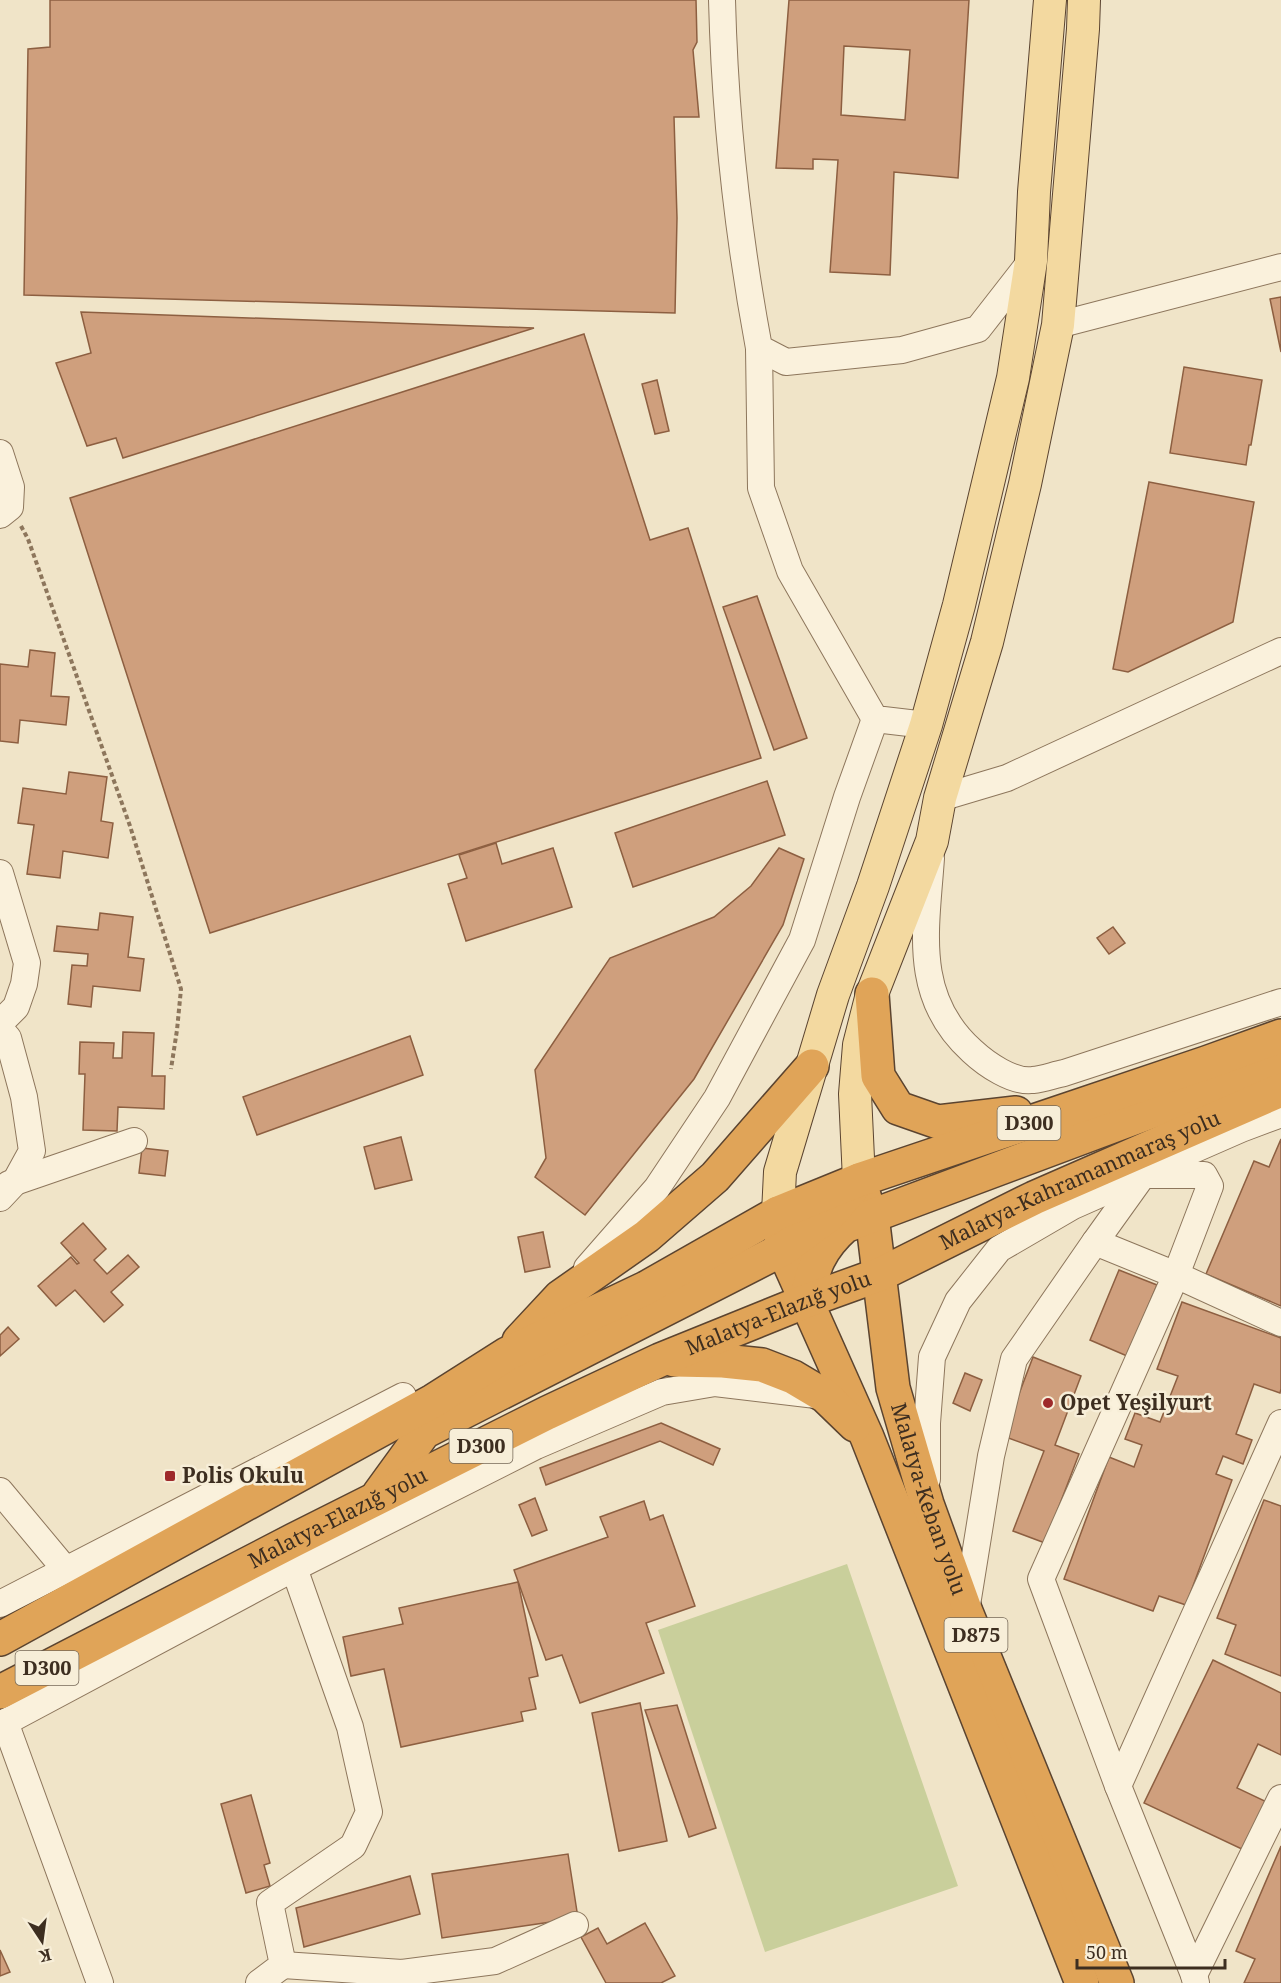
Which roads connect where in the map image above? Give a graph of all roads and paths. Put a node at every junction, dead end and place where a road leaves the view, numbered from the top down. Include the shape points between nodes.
1 (722, 0) edge
2 (1050, 0) edge
3 (1084, 0) edge
4 (1030, 261) junction
5 (1281, 267) edge
6 (1058, 325) junction
7 (759, 348) junction
8 (0, 453) edge
9 (5, 511) edge
10 (1281, 651) edge
11 (875, 719) junction
12 (926, 725) junction
13 (940, 798) junction
14 (932, 841) junction
15 (0, 873) edge
16 (872, 994) junction
17 (1281, 1002) edge
18 (2, 1029) edge
19 (1281, 1036) edge
20 (1281, 1063) edge
21 (812, 1066) junction
22 (171, 1069) dead end
23 (1281, 1090) edge
24 (1080, 1106) junction
25 (1281, 1114) edge
26 (134, 1142) dead end
27 (1143, 1175) junction
28 (859, 1180) junction
29 (5, 1189) edge
30 (1073, 1206) junction
31 (879, 1212) junction
32 (778, 1213) junction
33 (981, 1225) junction
34 (749, 1229) junction
35 (1095, 1242) junction
36 (773, 1254) junction
37 (894, 1267) junction
38 (1176, 1275) junction
39 (560, 1297) junction
40 (806, 1301) junction
41 (1281, 1323) edge
42 (507, 1354) junction
43 (660, 1360) junction
44 (403, 1396) joint
45 (825, 1396) junction
46 (1281, 1423) edge
47 (867, 1437) junction
48 (0, 1491) edge
49 (376, 1498) junction
50 (927, 1504) junction
51 (294, 1568) junction
52 (66, 1569) junction
53 (0, 1604) edge
54 (966, 1612) junction
55 (0, 1639) edge
56 (94, 1644) junction
57 (0, 1697) edge
58 (2, 1713) edge
59 (1118, 1786) junction
60 (1281, 1798) edge
61 (575, 1925) dead end
62 (283, 1965) junction
63 (1195, 1979) edge
64 (100, 1983) edge
65 (259, 1983) edge
66 (1082, 1983) edge
67 (1118, 1983) edge

1 - 7 street via 731,162
2 - 4 main road
3 - 6 main road
4 - 7 street via 978,329 902,350 786,362
4 - 12 main road via 1014,378
5 - 6 street
6 - 13 main road via 987,642
7 - 11 street via 761,488 790,572
8 - 9 street via 11,487
9 - 22 path via 28,539 130,826 175,968 181,989
10 - 13 street via 1007,778
11 - 12 street
11 - 39 street via 802,940 717,1098 657,1188
12 - 21 main road via 832,995
13 - 14 main road
14 - 16 main road
14 - 17 street via 925,940 937,1006 958,1038 985,1063 1006,1074 1031,1081 1064,1073
15 - 18 street via 27,963 16,1007
16 - 24 highway via 878,1076 898,1108 938,1122
16 - 28 main road via 856,1074
18 - 29 street via 24,1097 32,1151
19 - 24 highway, D300
20 - 31 highway
21 - 32 main road via 780,1172
21 - 39 highway via 715,1178 647,1236
23 - 33 highway, Malatya-Kahramanmaraş yolu / D300
24 - 28 highway, D300
25 - 27 street
26 - 29 street
27 - 30 street
27 - 35 street
27 - 38 street via 1204,1175 1210,1186
28 - 31 highway, Malatya-Keban yolu
28 - 32 highway, D300
28 - 36 highway via 828,1216
30 - 33 highway
30 - 50 street via 999,1249 958,1302 932,1357
31 - 37 highway, Malatya-Keban yolu
31 - 40 highway via 845,1226 829,1240 817,1260
32 - 34 highway, D300
32 - 36 highway
33 - 37 highway, Malatya-Kahramanmaraş yolu / D300
34 - 36 highway
34 - 42 highway, D300 via 646,1288
35 - 38 street
35 - 54 street via 1014,1359 991,1456
36 - 40 highway, Malatya-Keban yolu
36 - 49 highway via 424,1432
37 - 40 highway, Malatya-Elazığ yolu / D300
37 - 50 highway, Malatya-Keban yolu / D875 via 893,1388
38 - 41 street
38 - 59 street via 1041,1579
39 - 42 highway
40 - 43 highway, Malatya-Elazığ yolu / D300
40 - 47 highway, Malatya-Keban yolu / D875
42 - 44 highway
42 - 55 highway, D300 via 433,1401
43 - 45 highway via 762,1365
43 - 49 highway, Malatya-Elazığ yolu / D300
44 - 52 street
45 - 47 highway
45 - 51 street via 714,1383 662,1392 536,1446
46 - 59 street
47 - 66 highway, Malatya-Keban yolu / D875
48 - 52 street
49 - 56 highway, Malatya-Elazığ yolu / D300
50 - 54 highway, Malatya-Keban yolu / D875
51 - 58 street
51 - 62 street via 350,1727 369,1812 353,1846 270,1903
52 - 53 street
54 - 67 highway, Malatya-Keban yolu / D875
56 - 57 street
56 - 58 highway, Malatya-Elazığ yolu / D300
58 - 64 street
59 - 63 street
60 - 63 street
61 - 62 street via 495,1962 402,1973
62 - 65 street

